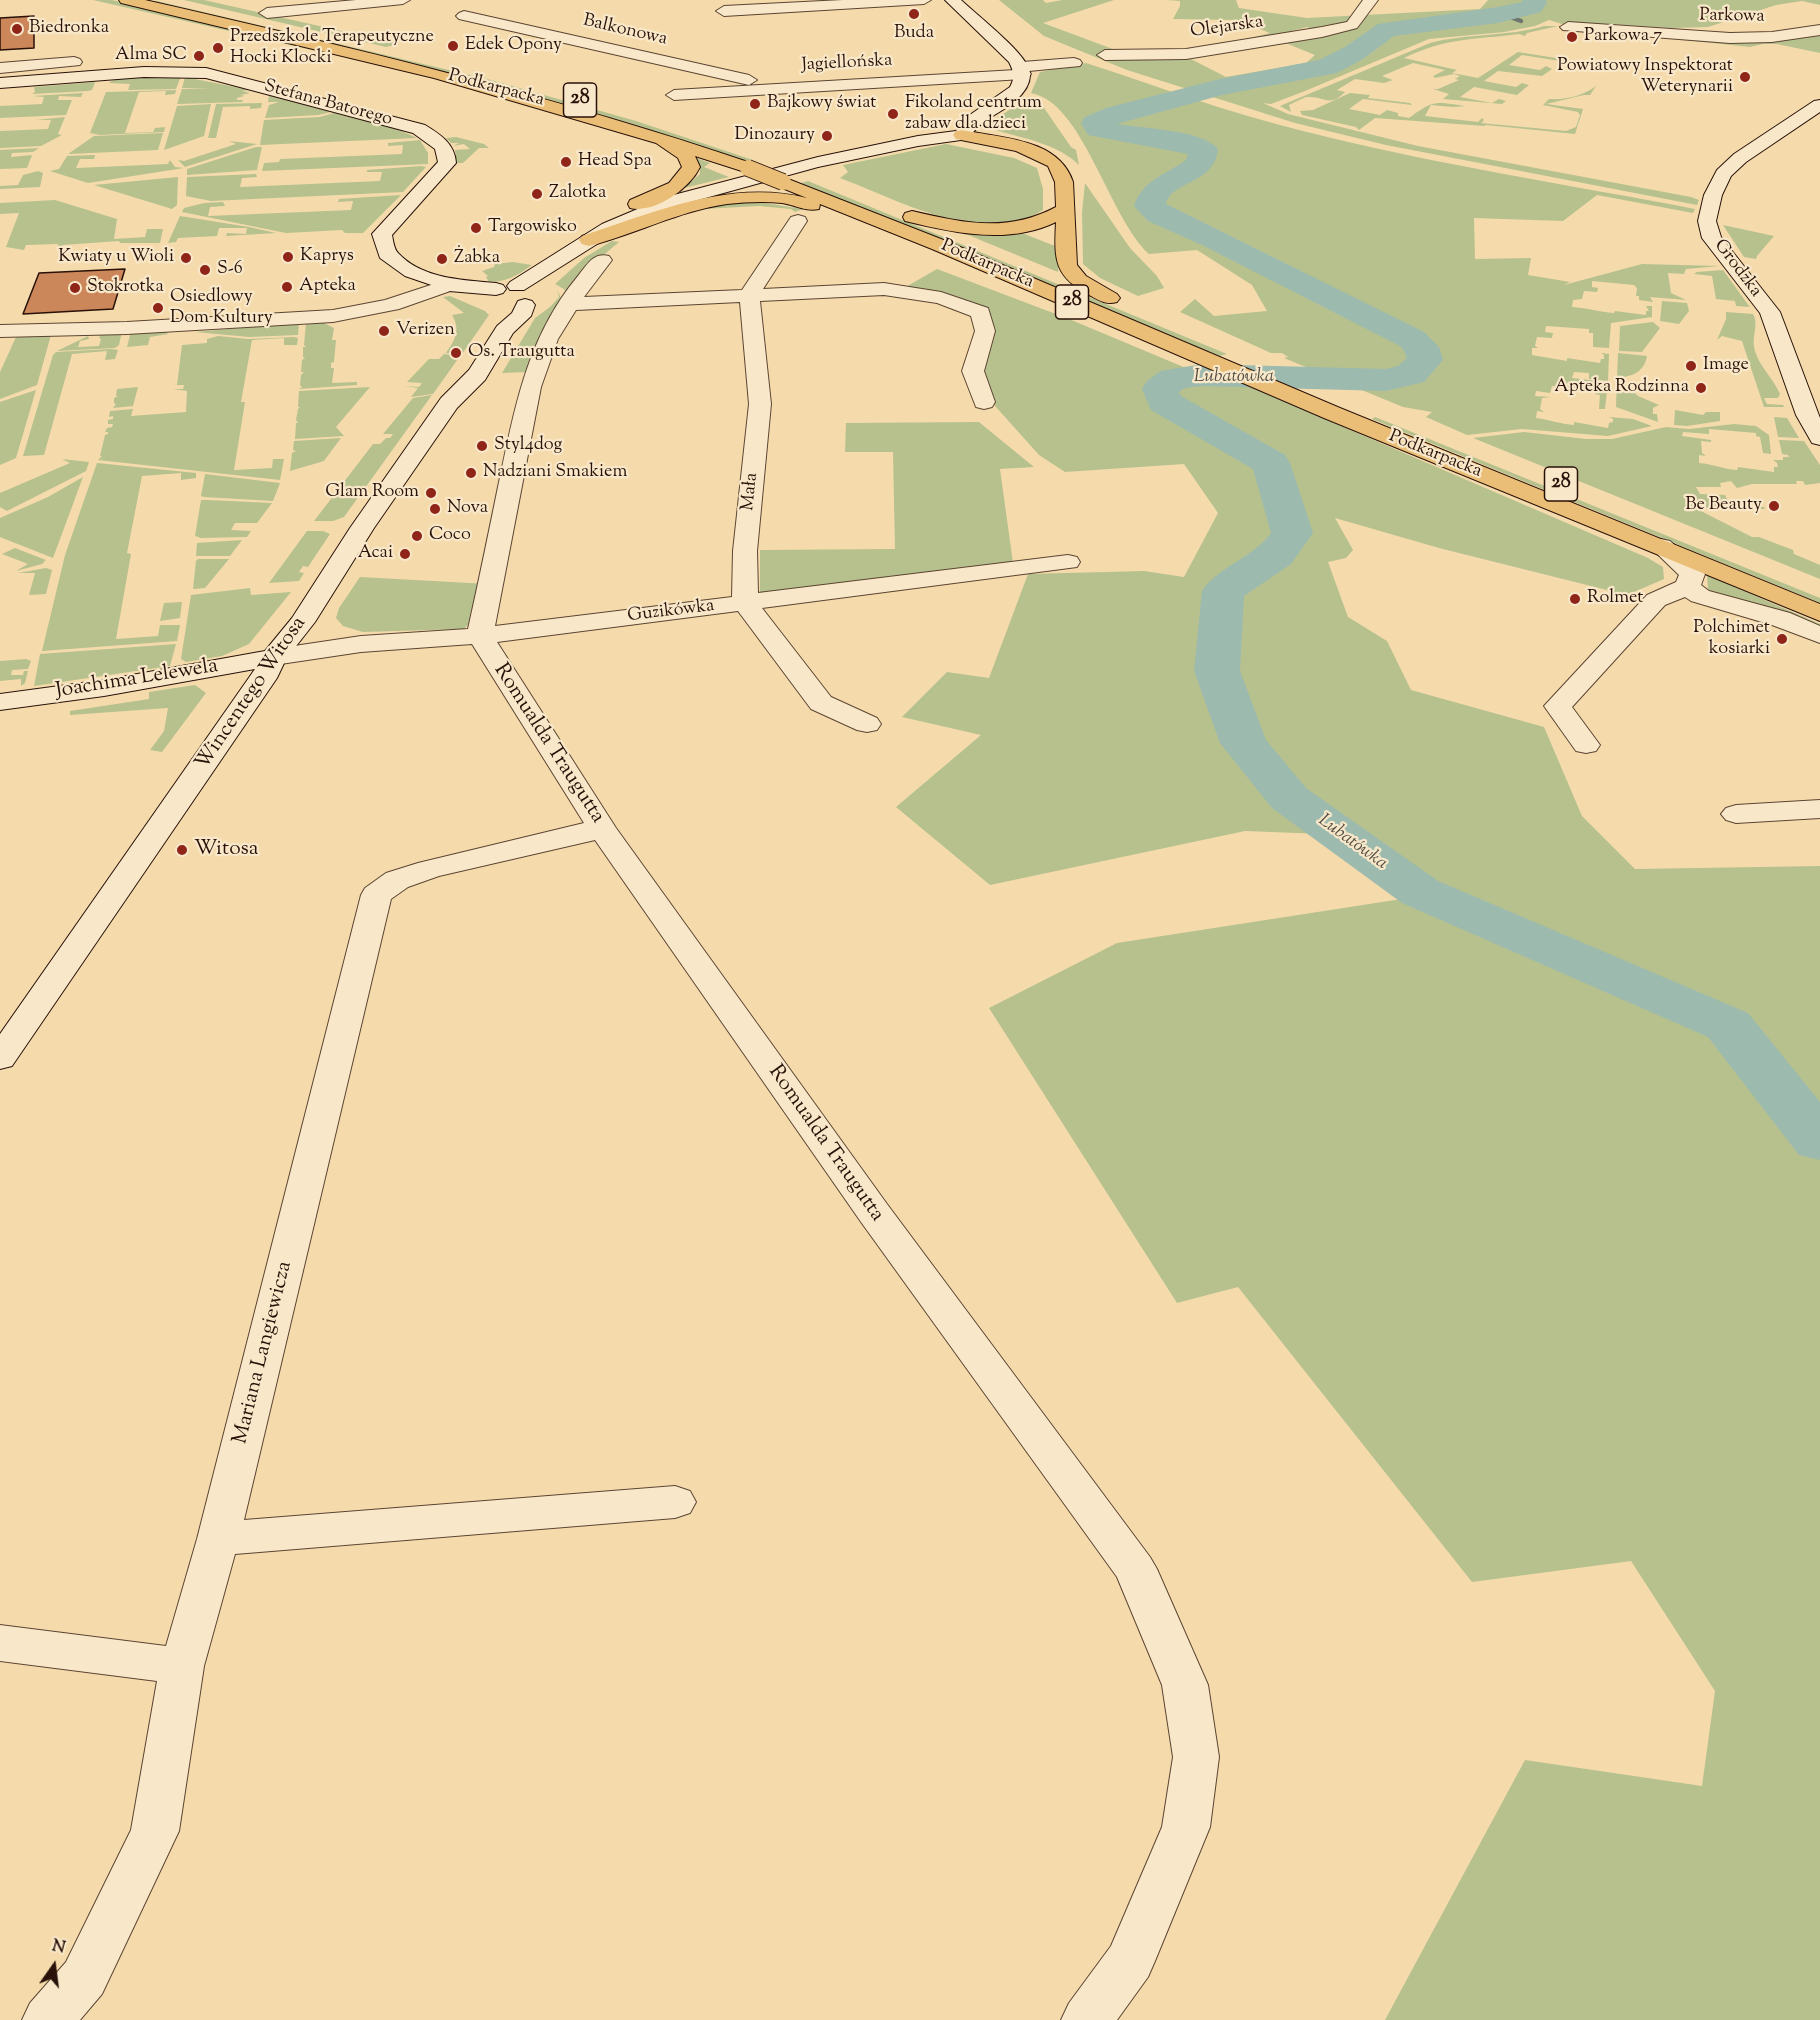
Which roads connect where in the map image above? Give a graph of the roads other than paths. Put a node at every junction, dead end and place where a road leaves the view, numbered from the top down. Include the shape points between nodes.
1 (126, 0) edge
2 (168, 0) edge
3 (403, 0) edge
4 (924, 0) edge
5 (952, 0) edge
6 (1371, 0) edge
7 (724, 11) dead end
8 (267, 13) dead end
9 (464, 15) dead end
10 (1568, 27) dead end
11 (1820, 30) edge
12 (1105, 55) dead end
13 (74, 62) dead end
14 (1074, 63) dead end
15 (0, 68) edge
16 (1023, 71) junction
17 (0, 83) edge
18 (778, 87) junction
19 (674, 95) dead end
20 (1820, 105) edge
21 (962, 135) junction
22 (657, 137) junction
23 (1064, 210) junction
24 (909, 217) junction
25 (798, 220) dead end
26 (939, 245) junction
27 (595, 250) junction
28 (451, 286) junction
29 (749, 294) junction
30 (539, 296) junction
31 (1110, 298) junction
32 (497, 305) junction
33 (0, 331) edge
34 (984, 402) dead end
35 (1820, 438) edge
36 (1661, 546) junction
37 (1068, 562) dead end
38 (1687, 587) junction
39 (1820, 591) edge
40 (745, 603) junction
41 (1820, 613) edge
42 (302, 622) junction
43 (1820, 635) edge
44 (480, 636) junction
45 (361, 644) junction
46 (274, 657) junction
47 (0, 702) edge
48 (867, 724) dead end
49 (1586, 744) dead end
50 (1820, 809) edge
51 (1736, 814) dead end
52 (603, 830) junction
53 (0, 1059) edge
54 (675, 1502) dead end
55 (218, 1539) junction
56 (0, 1643) edge
57 (182, 1666) junction
58 (48, 2020) edge
59 (1087, 2020) edge

1 - 22 main road, Podkarpacka / 28 via 477,83
2 - 24 main road, Podkarpacka / 28 via 520,83 767,161
3 - 8 street
4 - 7 street
5 - 16 street
6 - 12 street, Olejarska via 1357,25 1186,54
9 - 18 street, Balkonowa
10 - 11 street, Parkowa via 1730,38
13 - 15 street
14 - 16 street
16 - 18 street, Jagiellońska
16 - 21 street via 1008,100 969,124
17 - 28 street, Stefana Batorego via 144,72 206,73 419,129 446,150 447,164 382,234 383,244 387,254 412,272
18 - 19 street, Jagiellońska
20 - 35 street, Grodzka via 1740,158 1723,174 1707,221 1712,238 1770,312 1807,415
21 - 23 main road via 1021,148 1057,164 1065,177
21 - 27 street via 818,162 700,192 627,219
22 - 26 main road, Podkarpacka / 28, bridge via 748,168
22 - 27 main road via 686,155 691,167 686,178 663,194 617,213 600,225
23 - 24 main road via 1032,226 1001,230 963,228
23 - 31 main road via 1067,266 1077,279
24 - 31 main road, Podkarpacka / 28
25 - 29 street
26 - 27 main road via 887,232 807,204 734,198 705,202
26 - 36 main road, Podkarpacka / 28 via 1332,413
27 - 30 street, Wincentego Witosa via 552,266
27 - 30 street via 581,285
28 - 32 street, Stefana Batorego
28 - 33 street via 365,312 333,316
29 - 30 street
29 - 34 street via 901,290 960,303 981,312 985,331 973,371
29 - 40 street, Mała via 760,404 745,551
30 - 32 street
30 - 32 street, Wincentego Witosa via 521,316
30 - 44 street via 548,339 530,387
31 - 39 main road, Podkarpacka / 28
32 - 42 street, Wincentego Witosa via 494,350 477,375 448,403
36 - 38 street via 1692,574
36 - 41 main road, Podkarpacka / 28
37 - 40 street, Guzikówka
38 - 43 street via 1700,596 1781,619
38 - 49 street via 1656,600 1558,706
40 - 44 street, Guzikówka
40 - 48 street via 821,703
42 - 45 street via 343,643
42 - 46 street, Wincentego Witosa
44 - 45 street, Guzikówka
44 - 52 street, Romualda Traugutta
45 - 46 street, Guzikówka
46 - 47 street, Joachima Lelewela via 104,688
46 - 53 street, Wincentego Witosa via 153,840
50 - 51 street
52 - 55 street, Mariana Langiewicza via 429,869 397,880 376,895
52 - 59 street, Romualda Traugutta via 873,1213 1135,1569 1185,1685 1196,1756 1186,1827 1130,1961
54 - 55 street
55 - 57 street, Mariana Langiewicza
56 - 57 street
57 - 58 street, Mariana Langiewicza via 155,1832 84,1978

